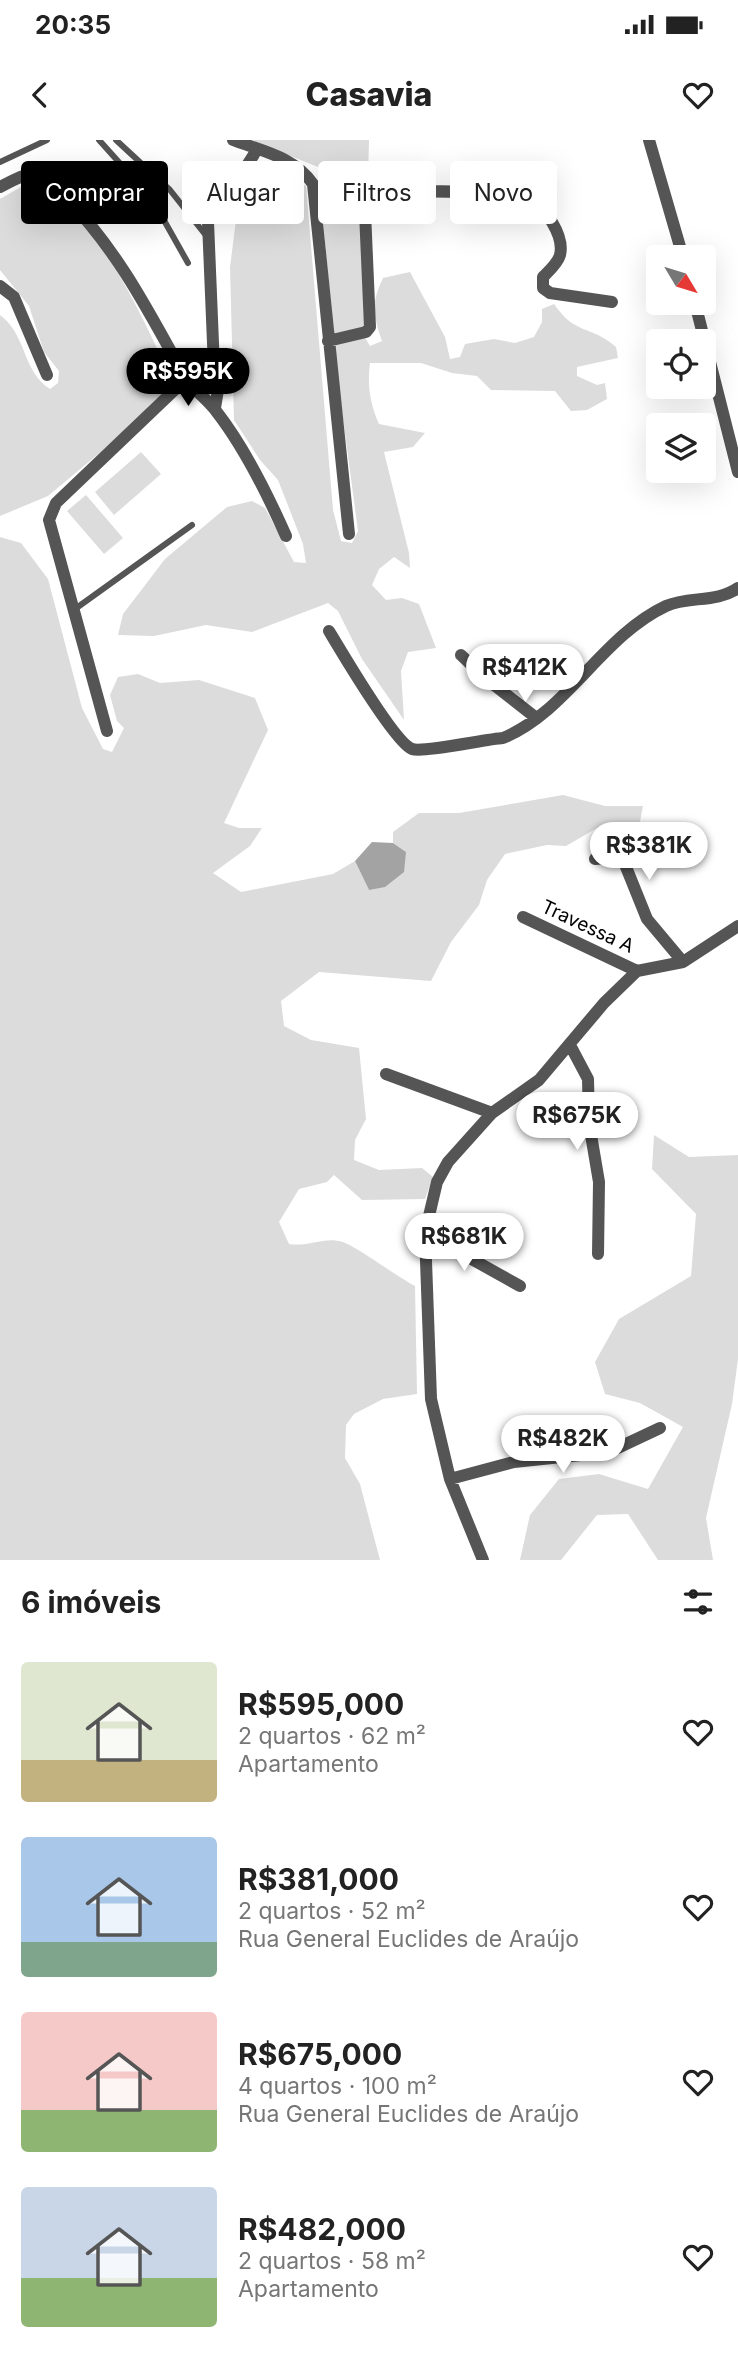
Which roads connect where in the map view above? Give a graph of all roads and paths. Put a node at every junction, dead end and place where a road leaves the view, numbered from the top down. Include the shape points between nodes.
1 (47, 140) edge
2 (99, 140) edge
3 (116, 140) edge
4 (233, 140) edge
5 (649, 140) edge
6 (257, 149) junction
7 (0, 162) edge
8 (0, 187) edge
9 (209, 240) junction
10 (680, 245) edge
11 (188, 263) dead end
12 (0, 286) edge
13 (612, 302) dead end
14 (698, 315) edge
15 (328, 341) junction
16 (214, 366) junction
17 (47, 374) dead end
18 (186, 379) junction
19 (215, 408) junction
20 (738, 472) edge
21 (192, 525) dead end
22 (349, 534) dead end
23 (286, 536) dead end
24 (738, 588) edge
25 (73, 610) junction
26 (329, 631) dead end
27 (461, 655) dead end
28 (535, 717) junction
29 (107, 731) dead end
30 (596, 859) dead end
31 (523, 917) dead end
32 (738, 926) edge
33 (683, 962) junction
34 (637, 971) junction
35 (570, 1045) junction
36 (386, 1074) dead end
37 (492, 1113) junction
38 (425, 1233) junction
39 (598, 1254) dead end
40 (520, 1286) dead end
41 (660, 1428) dead end
42 (450, 1479) junction
43 (483, 1560) edge

1 - 7 lane
2 - 11 lane via 152,199
3 - 9 lane via 170,190
4 - 6 street
5 - 10 street
6 - 9 street via 236,184 216,205 208,222
6 - 15 street via 289,160 313,184
8 - 18 street via 24,175 38,175 92,224 116,255
9 - 16 street
12 - 17 street via 14,298
13 - 15 street via 542,288 543,278 561,250 550,217 529,196 384,195 373,200 365,212 370,327
14 - 20 street
15 - 22 street
16 - 18 street
16 - 19 street via 219,384
18 - 19 street
18 - 25 street via 56,503 50,520
19 - 23 street via 267,491
21 - 25 lane
24 - 28 street via 665,607 623,636
25 - 29 street
26 - 28 street via 379,710 413,750 503,738
27 - 28 street
30 - 33 street via 622,857 647,919
31 - 34 street, Travessa A
32 - 33 street
33 - 34 street
34 - 35 street
35 - 37 street via 539,1080
35 - 39 street via 588,1079 589,1123 600,1182
36 - 37 street
37 - 38 street via 448,1162 437,1182
38 - 40 street
38 - 42 street via 431,1399
41 - 42 street via 609,1452 514,1462
42 - 43 street

